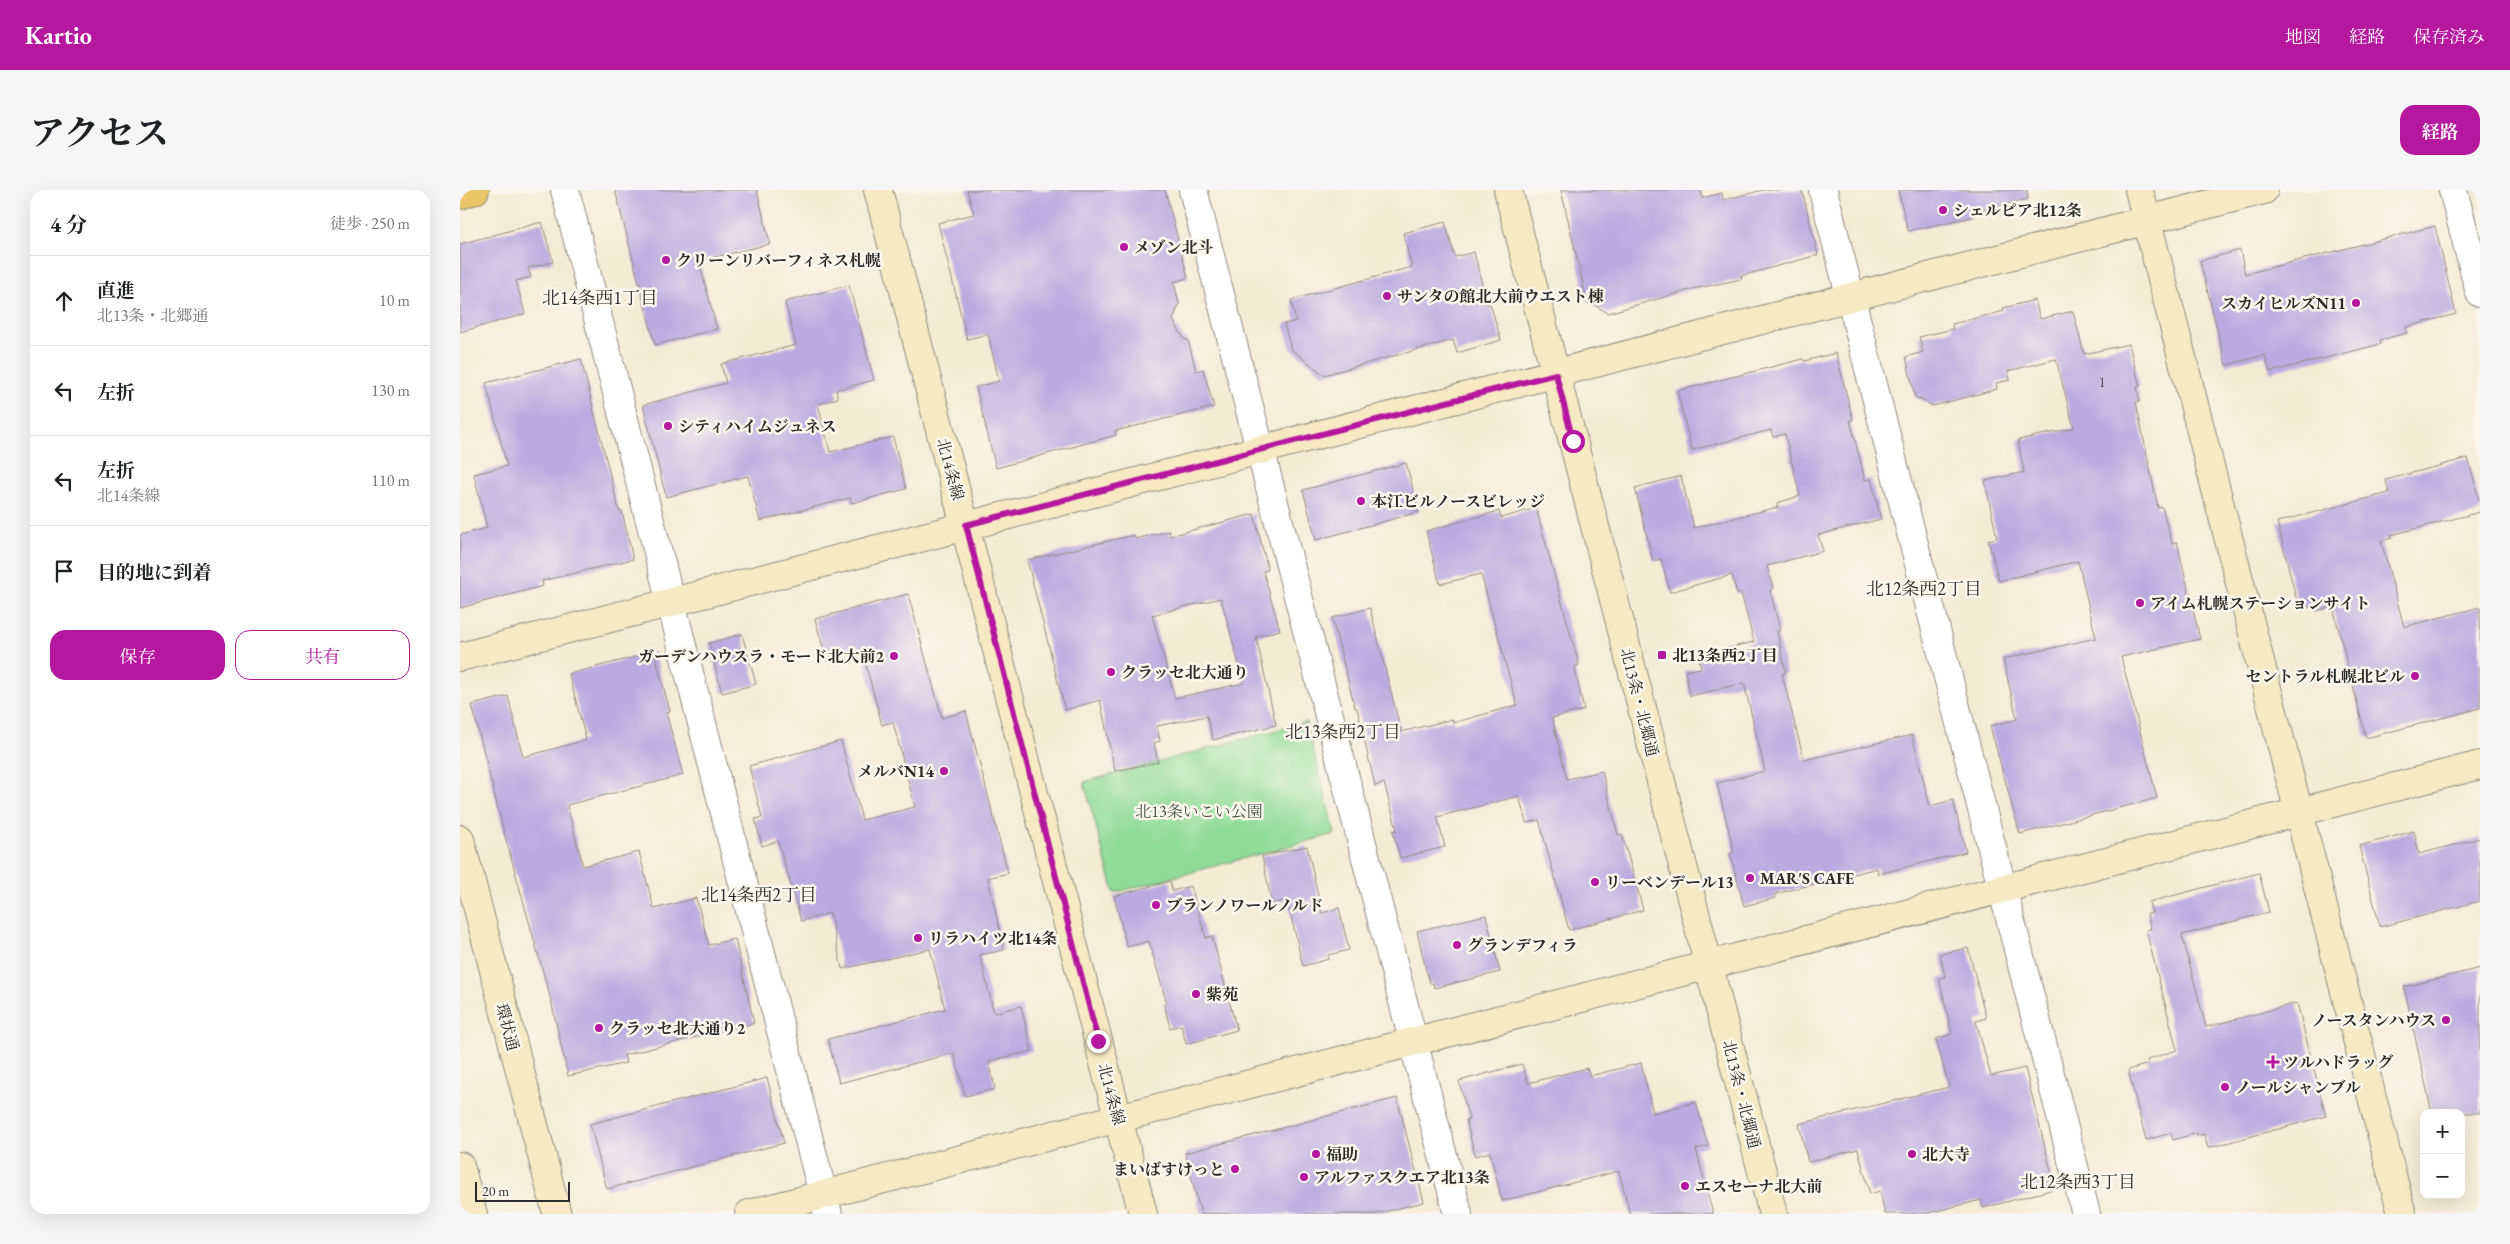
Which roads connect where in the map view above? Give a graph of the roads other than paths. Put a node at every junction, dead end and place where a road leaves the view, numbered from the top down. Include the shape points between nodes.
1 (475, 190) edge
2 (564, 190) edge
3 (878, 190) edge
4 (1193, 190) edge
5 (1508, 190) edge
6 (1823, 190) edge
7 (2139, 190) edge
8 (2264, 190) edge
9 (2453, 190) edge
10 (460, 195) edge
11 (2147, 220) junction
12 (2480, 293) edge
13 (1851, 297) junction
14 (1556, 374) junction
15 (1260, 450) junction
16 (966, 525) junction
17 (671, 602) junction
18 (460, 657) edge
19 (2480, 765) edge
20 (2297, 812) junction
21 (460, 839) edge
22 (2003, 889) junction
23 (1709, 966) junction
24 (1414, 1043) junction
25 (1118, 1117) junction
26 (460, 1166) edge
27 (825, 1204) edge
28 (473, 1214) edge
29 (557, 1214) edge
30 (749, 1214) edge
31 (1143, 1214) edge
32 (1458, 1214) edge
33 (1773, 1214) edge
34 (2086, 1214) edge
35 (2402, 1214) edge

1 - 10 highway
2 - 17 street
3 - 16 street, 北14条線
4 - 15 street
5 - 14 street, 北13条・北郷通
6 - 13 street
7 - 11 street
8 - 11 street
9 - 12 street
11 - 13 street
11 - 20 street
13 - 14 street
13 - 22 street
14 - 15 street
14 - 23 street, 北13条・北郷通
15 - 16 street
15 - 24 street
16 - 17 street
16 - 25 street, 北14条線
17 - 18 street
17 - 27 street
19 - 20 street
20 - 22 street
20 - 35 street
21 - 29 street, 環状通
22 - 23 street
22 - 34 street
23 - 24 street
23 - 33 street, 北13条・北郷通
24 - 25 street
24 - 32 street
25 - 27 street
25 - 31 street, 北14条線
26 - 28 street
27 - 30 street

